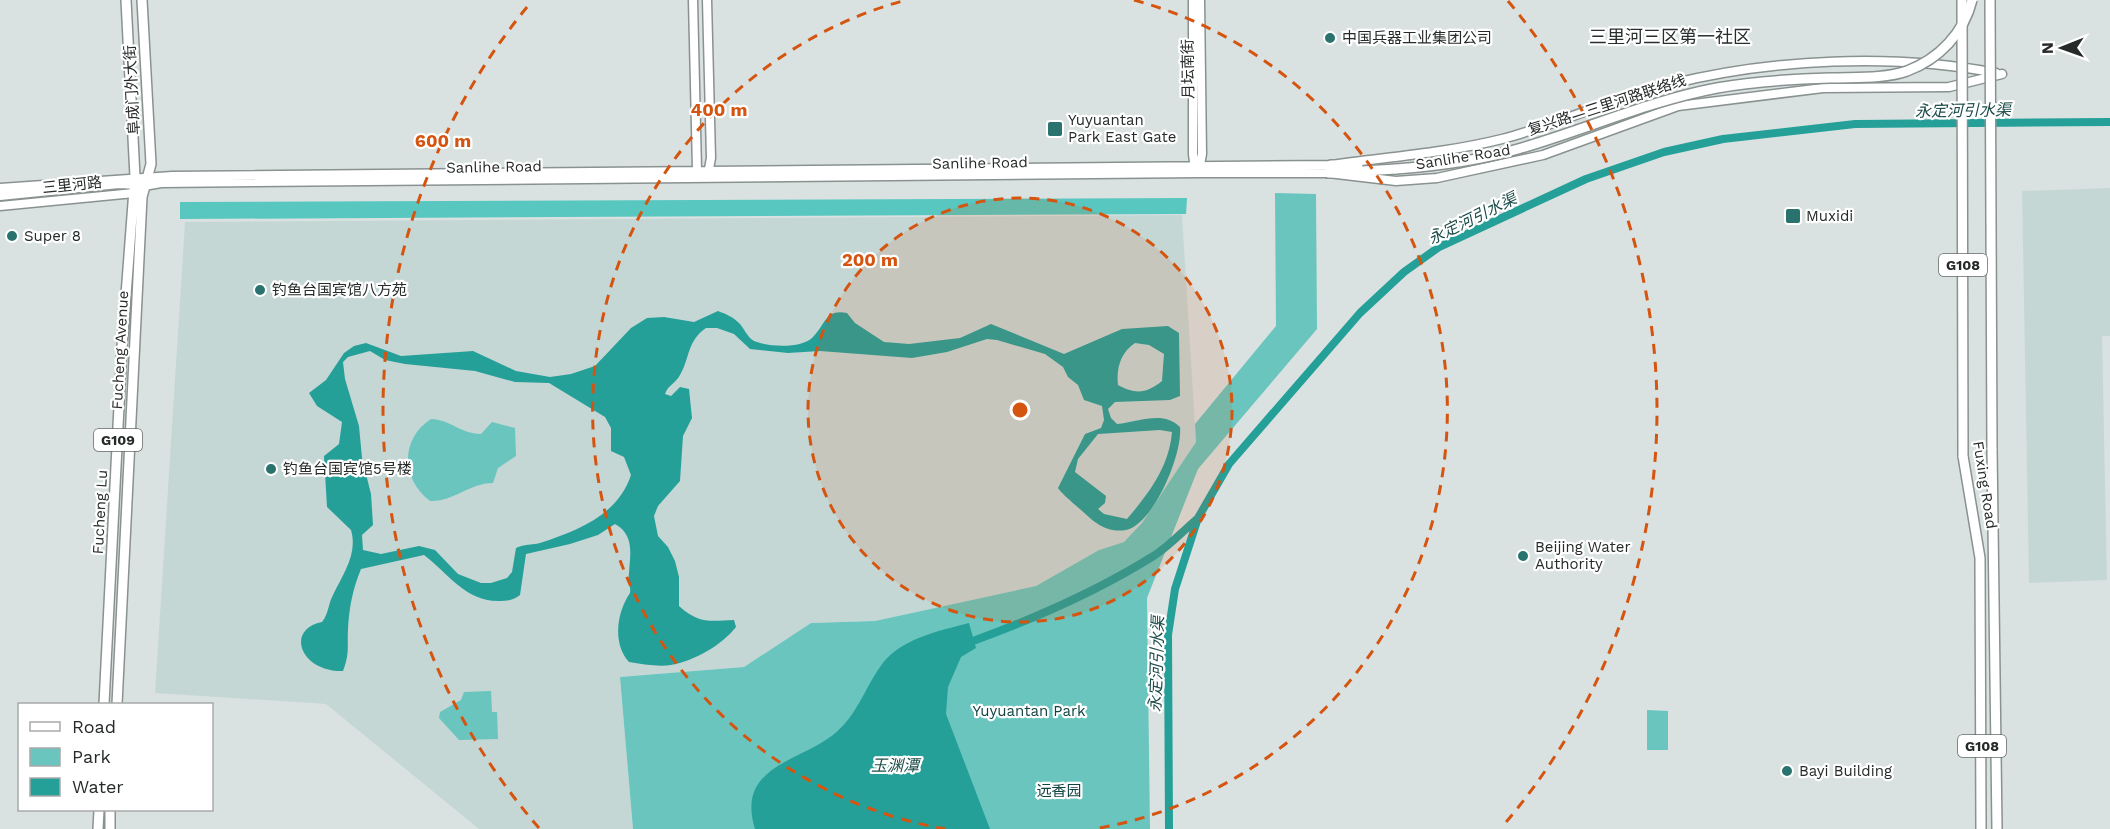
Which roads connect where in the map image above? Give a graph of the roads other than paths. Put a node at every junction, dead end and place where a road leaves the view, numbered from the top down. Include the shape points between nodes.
1 (126, 0) edge
2 (142, 0) edge
3 (693, 0) edge
4 (707, 0) edge
5 (1193, 0) edge
6 (1200, 0) edge
7 (1962, 0) edge
8 (1972, 0) edge
9 (1990, 0) edge
10 (1819, 62) junction
11 (1823, 88) junction
12 (1197, 168) junction
13 (1329, 169) junction
14 (697, 170) junction
15 (709, 174) junction
16 (146, 181) junction
17 (134, 184) junction
18 (0, 188) edge
19 (0, 196) edge
20 (0, 206) edge
21 (104, 703) edge
22 (117, 703) edge
23 (99, 811) edge
24 (110, 811) edge
25 (98, 829) edge
26 (110, 829) edge
27 (1981, 829) edge
28 (1997, 829) edge

1 - 17 main road, G109
2 - 16 main road, 阜成门外大街 / G109 via 152,164
3 - 14 main road
4 - 15 main road
5 - 12 main road
6 - 12 main road, 月坛南街
7 - 27 main road, Fuxing Road / G108, bridge via 1963,456 1980,558
8 - 13 main road, 复兴路—三里河路联络线, bridge via 1964,23 1950,42 1906,71 1881,76 1750,83 1710,90 1637,108 1516,150 1441,165
9 - 28 main road, Fuxing Road / G108, bridge
10 - 11 main road via 1826,69
10 - 11 main road, Sanlihe Road via 1949,64 2002,74 1949,87
10 - 13 main road, Sanlihe Road via 1733,72 1669,85 1477,145
11 - 13 main road, Sanlihe Road via 1678,106 1543,155 1472,172 1396,181
12 - 13 main road, Sanlihe Road
12 - 15 main road, Sanlihe Road
14 - 15 main road, Sanlihe Road
14 - 16 main road, Sanlihe Road
15 - 16 main road, Sanlihe Road
16 - 17 main road
16 - 17 main road, 三里河路
16 - 22 main road, Fucheng Avenue / G109
17 - 18 main road via 119,177
17 - 19 main road
17 - 20 main road, 三里河路
17 - 21 main road, Fucheng Lu / G109
23 - 25 main road
24 - 26 main road

